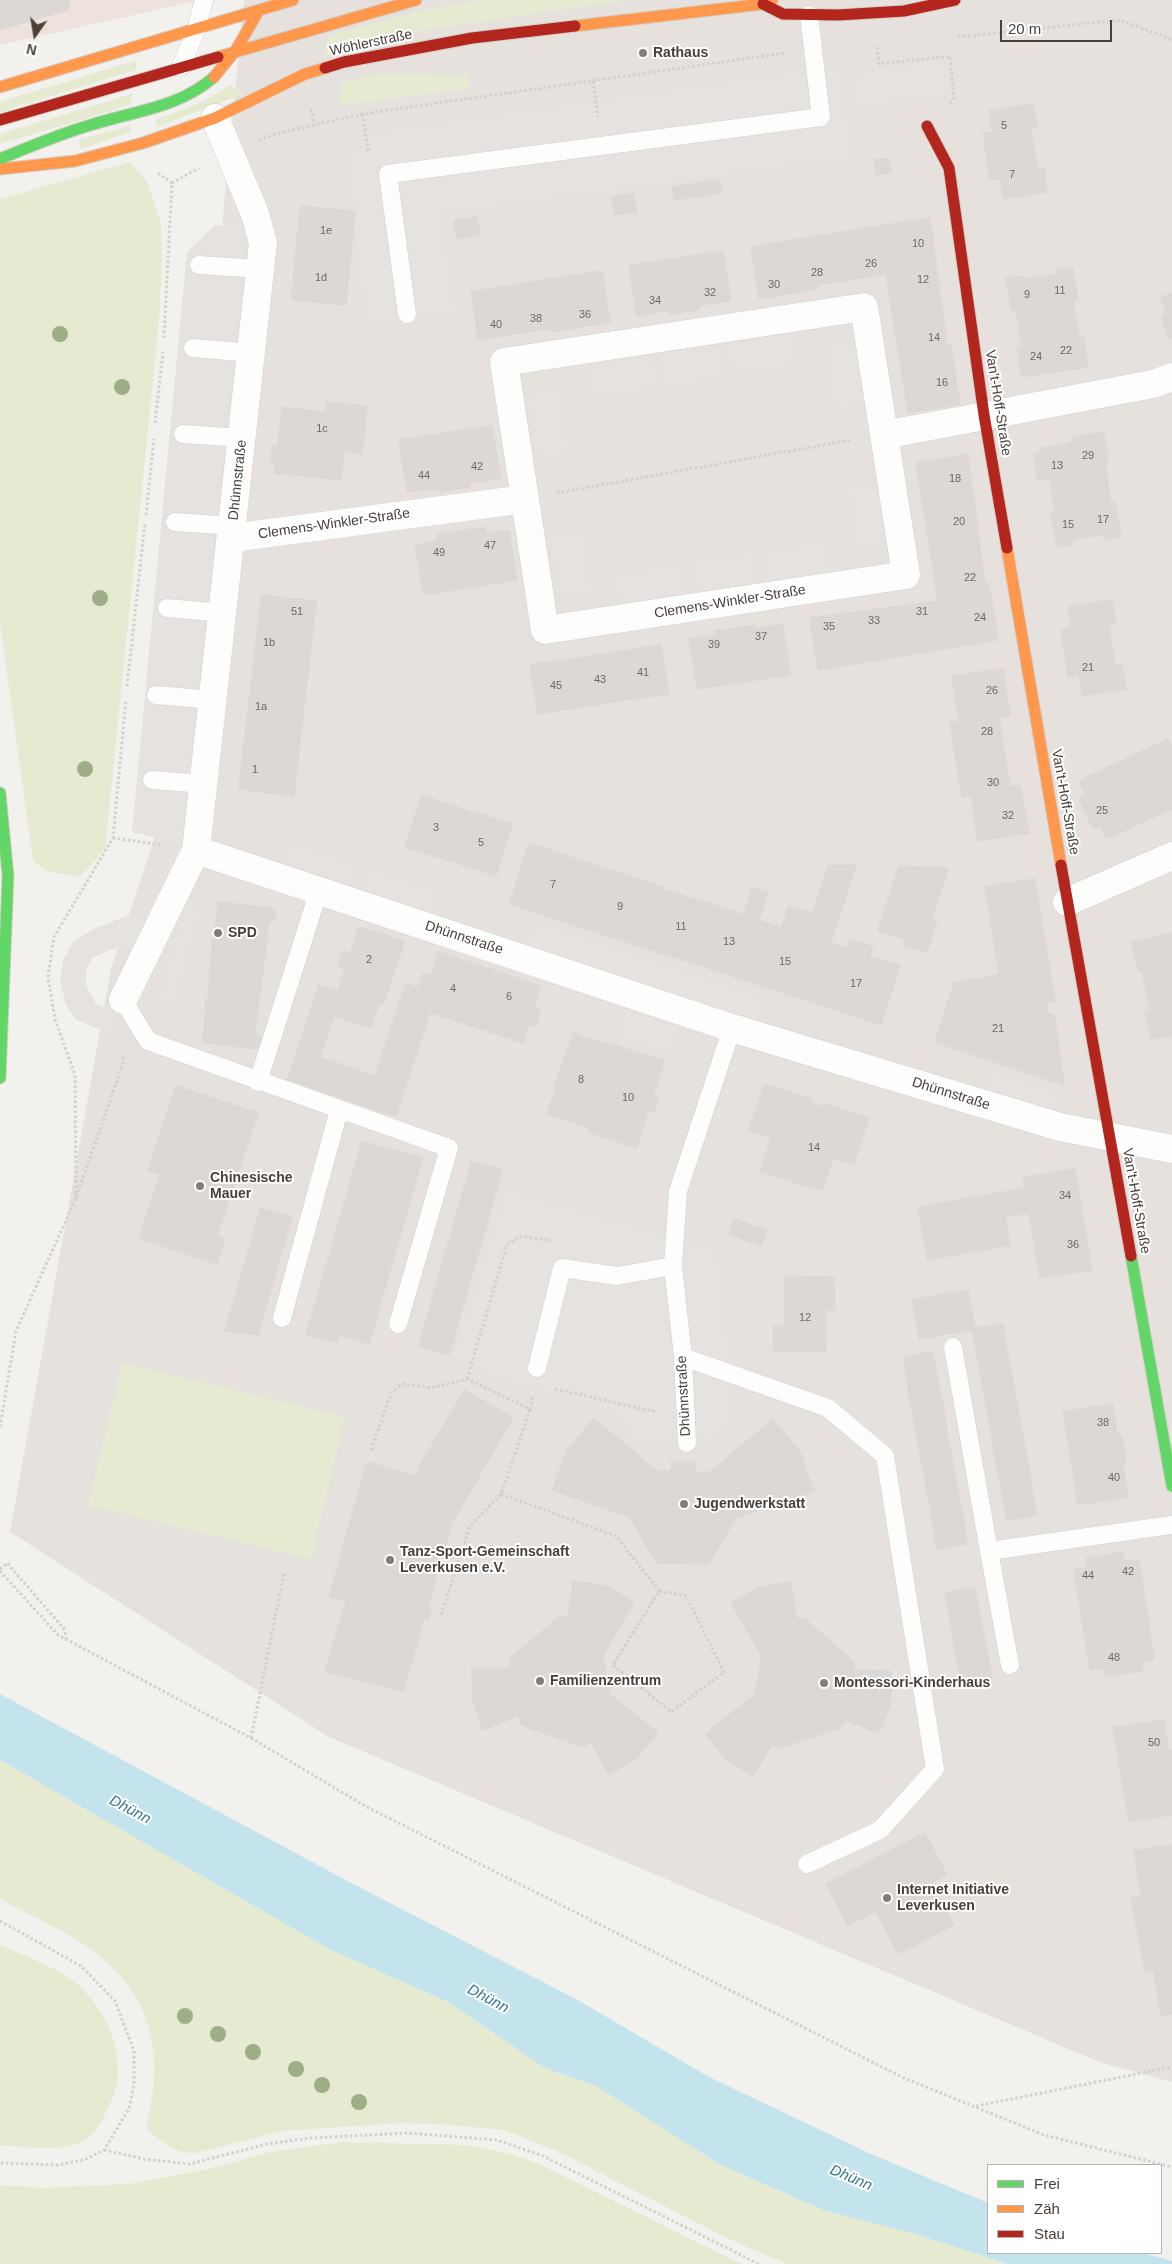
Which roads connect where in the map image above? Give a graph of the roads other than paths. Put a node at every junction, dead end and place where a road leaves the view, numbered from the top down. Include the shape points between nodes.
1 (204, 0) edge
2 (293, 0) edge
3 (416, 0) edge
4 (956, 0) edge
5 (768, 2) edge
6 (261, 5) edge
7 (809, 15) junction
8 (196, 30) junction
9 (234, 52) junction
10 (181, 67) junction
11 (0, 87) edge
12 (215, 118) junction
13 (0, 120) edge
14 (927, 126) road end
15 (0, 159) edge
16 (0, 169) edge
17 (199, 266) dead end
18 (260, 269) junction
19 (407, 314) dead end
20 (193, 348) dead end
21 (251, 353) junction
22 (1172, 377) edge
23 (984, 415) junction
24 (183, 434) dead end
25 (884, 435) junction
26 (242, 438) junction
27 (525, 499) junction
28 (175, 522) dead end
29 (233, 532) junction
30 (167, 608) dead end
31 (223, 613) junction
32 (156, 695) dead end
33 (213, 700) junction
34 (152, 780) dead end
35 (204, 784) junction
36 (0, 793) edge
37 (196, 850) junction
38 (1172, 856) edge
39 (318, 890) junction
40 (1067, 902) junction
41 (123, 1000) joint
42 (732, 1028) junction
43 (0, 1078) edge
44 (258, 1082) junction
45 (339, 1110) junction
46 (1110, 1136) junction
47 (1172, 1148) edge
48 (673, 1266) junction
49 (282, 1318) dead end
50 (398, 1324) dead end
51 (953, 1347) dead end
52 (683, 1357) junction
53 (537, 1368) dead end
54 (686, 1443) dead end
55 (1172, 1486) edge
56 (1172, 1525) edge
57 (989, 1551) junction
58 (1010, 1665) dead end
59 (807, 1864) dead end

1 - 8 lane
2 - 6 main road
3 - 9 main road, Wöhlerstraße
4 - 7 main road, Wöhlerstraße via 904,11
5 - 7 main road, Wöhlerstraße via 783,14
5 - 12 main road, Wöhlerstraße via 472,38 344,62 305,74
6 - 8 main road
6 - 9 main road
7 - 19 lane via 821,117 388,174
8 - 10 lane
8 - 11 main road
9 - 10 main road, Wöhlerstraße
9 - 15 main road via 205,86 182,98 35,143
10 - 13 main road, Wöhlerstraße
12 - 16 main road, Wöhlerstraße via 143,143 75,161
12 - 18 street, Dhünnstraße via 256,214 263,243
14 - 23 main road, Van't-Hoff-Straße via 949,168
17 - 18 lane
18 - 21 street, Dhünnstraße
20 - 21 lane
21 - 26 street, Dhünnstraße
22 - 23 street via 1153,384
23 - 25 street
23 - 40 main road, Van't-Hoff-Straße
24 - 26 lane
25 - 27 street, Clemens-Winkler-Straße via 864,307 504,362
25 - 27 street, Clemens-Winkler-Straße via 906,575 545,630
26 - 29 street, Dhünnstraße
27 - 29 street, Clemens-Winkler-Straße
28 - 29 lane
29 - 31 street, Dhünnstraße
30 - 31 lane
31 - 33 street, Dhünnstraße
32 - 33 lane
33 - 35 street, Dhünnstraße
34 - 35 lane
35 - 37 street, Dhünnstraße
36 - 43 main road via 8,876
37 - 39 street, Dhünnstraße
37 - 41 street, Dhünnstraße
38 - 40 street
39 - 42 street, Dhünnstraße
39 - 44 lane
40 - 46 main road, Van't-Hoff-Straße
41 - 44 lane via 148,1041
42 - 46 street, Dhünnstraße via 1060,1127
42 - 48 lane, Dhünnstraße via 678,1191
44 - 45 lane
45 - 49 lane
45 - 50 lane via 449,1148
46 - 47 street, Dhünnstraße
46 - 55 main road, Van't-Hoff-Straße
48 - 52 lane, Dhünnstraße
48 - 53 lane via 617,1276 562,1268
51 - 57 lane
52 - 54 lane, Dhünnstraße
52 - 59 lane via 828,1408 885,1456 935,1769 880,1830
56 - 57 lane
57 - 58 lane

